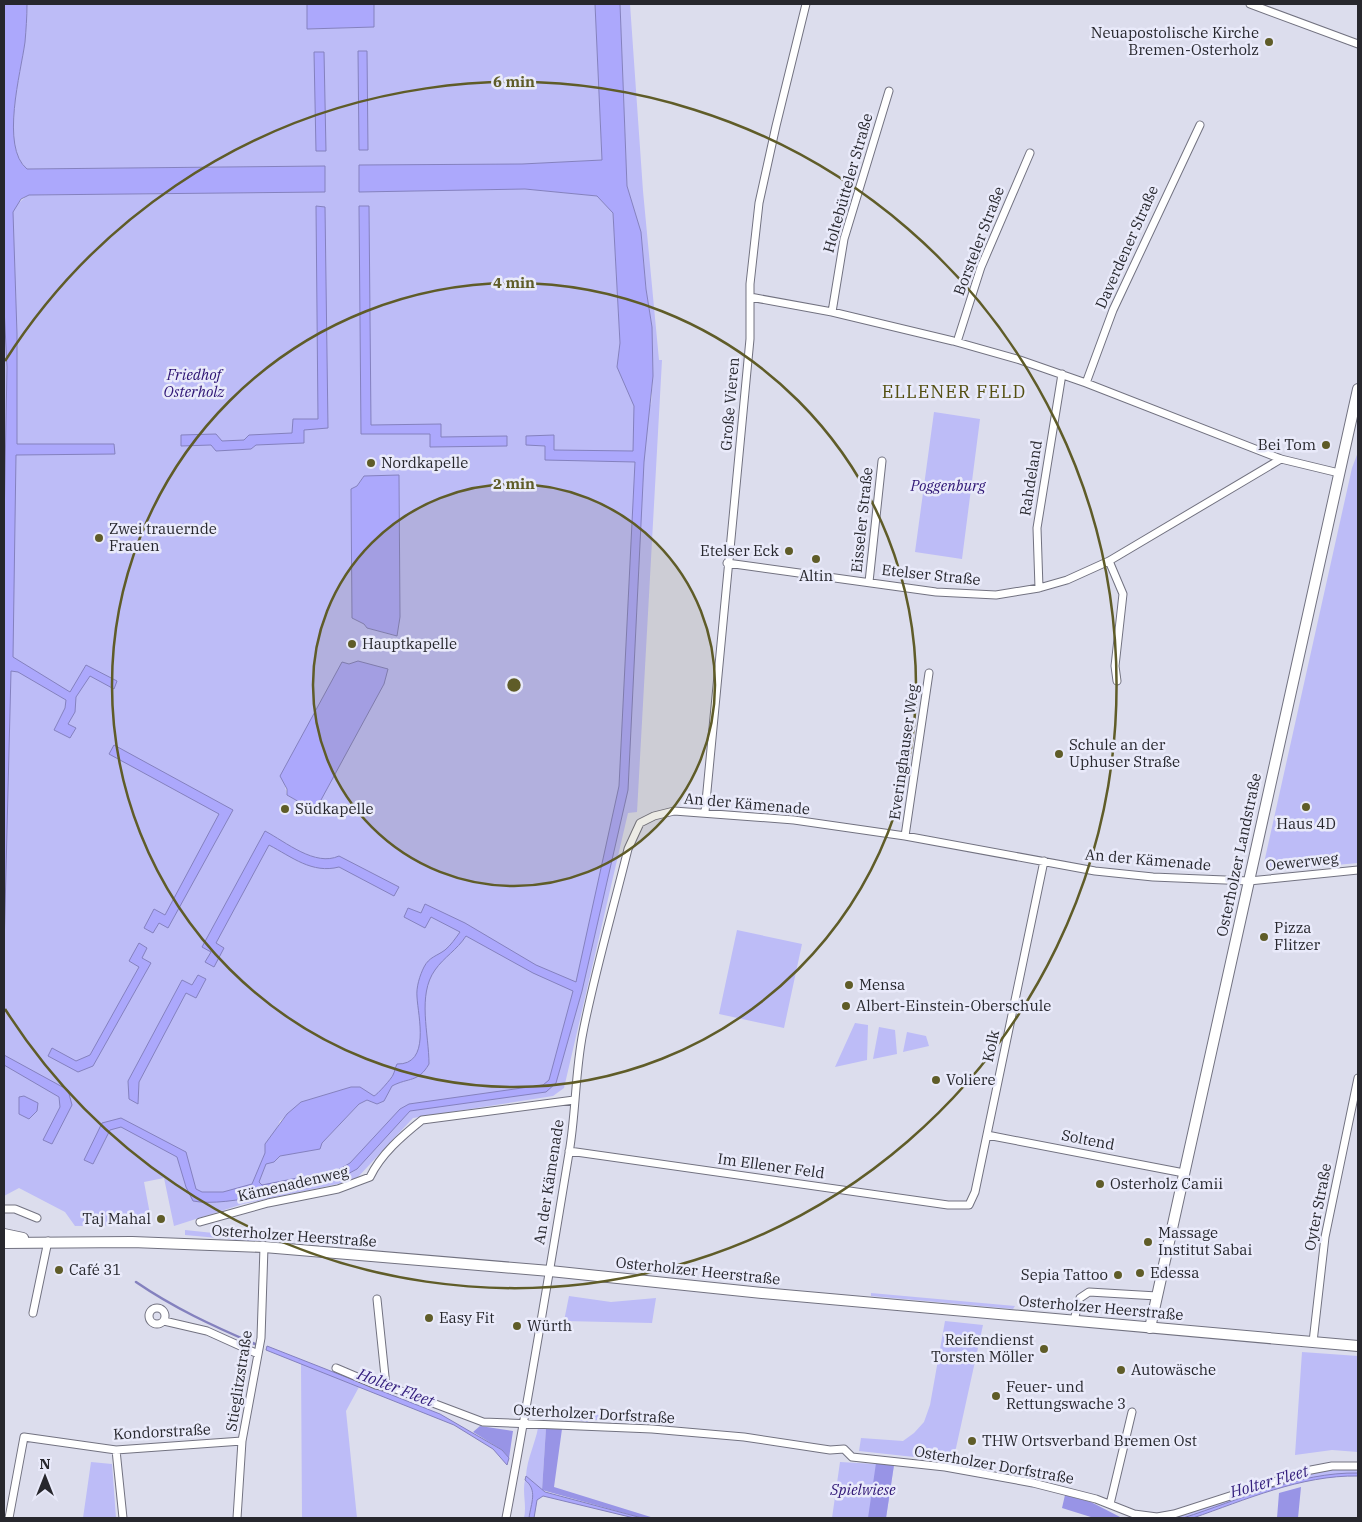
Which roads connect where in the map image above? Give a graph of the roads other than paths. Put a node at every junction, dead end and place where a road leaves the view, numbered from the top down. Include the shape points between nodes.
1 (806, 4) edge
2 (1250, 4) edge
3 (1358, 44) edge
4 (889, 91) dead end
5 (1200, 125) dead end
6 (1030, 153) dead end
7 (750, 297) junction
8 (832, 312) junction
9 (958, 342) junction
10 (1062, 374) junction
11 (1086, 383) junction
12 (1358, 389) edge
13 (1281, 459) junction
14 (882, 460) dead end
15 (1339, 473) junction
16 (1109, 562) junction
17 (727, 563) junction
18 (869, 582) junction
19 (1039, 588) junction
20 (929, 673) dead end
21 (1117, 681) dead end
22 (705, 812) junction
23 (905, 836) junction
24 (1044, 861) junction
25 (1358, 870) edge
26 (1249, 881) junction
27 (1358, 1078) edge
28 (574, 1100) junction
29 (987, 1135) junction
30 (570, 1151) junction
31 (1184, 1173) junction
32 (969, 1205) joint
33 (4, 1208) edge
34 (37, 1218) dead end
35 (200, 1222) dead end
36 (4, 1234) edge
37 (33, 1241) junction
38 (48, 1241) junction
39 (4, 1243) edge
40 (264, 1248) junction
41 (550, 1271) junction
42 (1157, 1296) junction
43 (377, 1299) dead end
44 (33, 1313) dead end
45 (1074, 1320) junction
46 (164, 1321) dead end
47 (1150, 1328) junction
48 (1313, 1342) junction
49 (1358, 1346) edge
50 (258, 1354) junction
51 (336, 1368) dead end
52 (386, 1386) junction
53 (1132, 1412) dead end
54 (524, 1422) junction
55 (242, 1441) junction
56 (116, 1450) junction
57 (1358, 1466) edge
58 (1110, 1504) junction
59 (9, 1518) edge
60 (123, 1518) edge
61 (237, 1518) edge
62 (506, 1518) edge

1 - 7 street, Große Vieren via 759,203
2 - 3 street
4 - 8 street, Holtebütteler Straße via 844,239
5 - 11 street, Daverdener Straße via 1113,310
6 - 9 street, Borsteler Straße via 980,267
7 - 8 street
7 - 17 street, Große Vieren via 750,339
8 - 9 street
9 - 10 street
10 - 11 street
10 - 19 street, Rahdeland via 1036,528
11 - 13 street
12 - 15 main road, Osterholzer Landstraße
13 - 15 street
13 - 16 street, Etelser Straße
14 - 18 street, Eisseler Straße
15 - 26 main road, Osterholzer Landstraße
16 - 19 street, Etelser Straße
16 - 21 street via 1123,594 1115,666
17 - 18 street, Etelser Straße
17 - 22 street, Große Vieren
18 - 19 street, Etelser Straße via 966,595 996,595
20 - 23 street, Everinghauser Weg
22 - 23 street, An der Kämenade via 794,820
22 - 28 street, An der Kämenade via 674,811 654,816 640,823 632,840 583,1032
23 - 24 street, An der Kämenade
24 - 26 street, An der Kämenade via 1153,877
24 - 29 street, Kolk
25 - 26 street, Oewerweg
26 - 31 main road, Osterholzer Landstraße
27 - 48 street, Oyter Straße via 1325,1237
28 - 30 street, An der Kämenade
28 - 35 street, Kämenadenweg via 422,1120 376,1164 370,1178 338,1190 268,1203
29 - 31 street, Soltend
29 - 32 street, Kolk via 975,1192
30 - 32 street, Im Ellener Feld via 948,1205
30 - 41 street, An der Kämenade
31 - 42 main road, Osterholzer Landstraße
33 - 34 street
36 - 37 main road, Osterholzer Heerstraße
37 - 38 main road, Osterholzer Heerstraße
37 - 39 main road, Osterholzer Heerstraße
38 - 40 main road, Osterholzer Heerstraße
38 - 44 street
40 - 41 main road, Osterholzer Heerstraße
40 - 50 street, Stieglitzstraße
41 - 45 main road, Osterholzer Heerstraße
41 - 54 street, An der Kämenade
42 - 45 street via 1089,1292 1080,1298
42 - 47 main road, Osterholzer Landstraße
43 - 52 street
45 - 47 main road, Osterholzer Heerstraße
46 - 50 street via 208,1331
47 - 48 main road, Osterholzer Heerstraße
48 - 49 main road, Osterholzer Heerstraße
50 - 55 street, Stieglitzstraße
51 - 52 street, Osterholzer Dorfstraße
52 - 54 street, Osterholzer Dorfstraße via 483,1422
53 - 58 street
54 - 58 street, Osterholzer Dorfstraße via 652,1429 844,1449 852,1458 968,1471 1033,1483
54 - 62 street, An der Kämenade
55 - 56 street, Kondorstraße
55 - 61 street, Stieglitzstraße
56 - 59 street, Kondorstraße via 24,1437
56 - 60 street
57 - 58 street, Osterholzer Dorfstraße via 1311,1470 1169,1516 1145,1517

